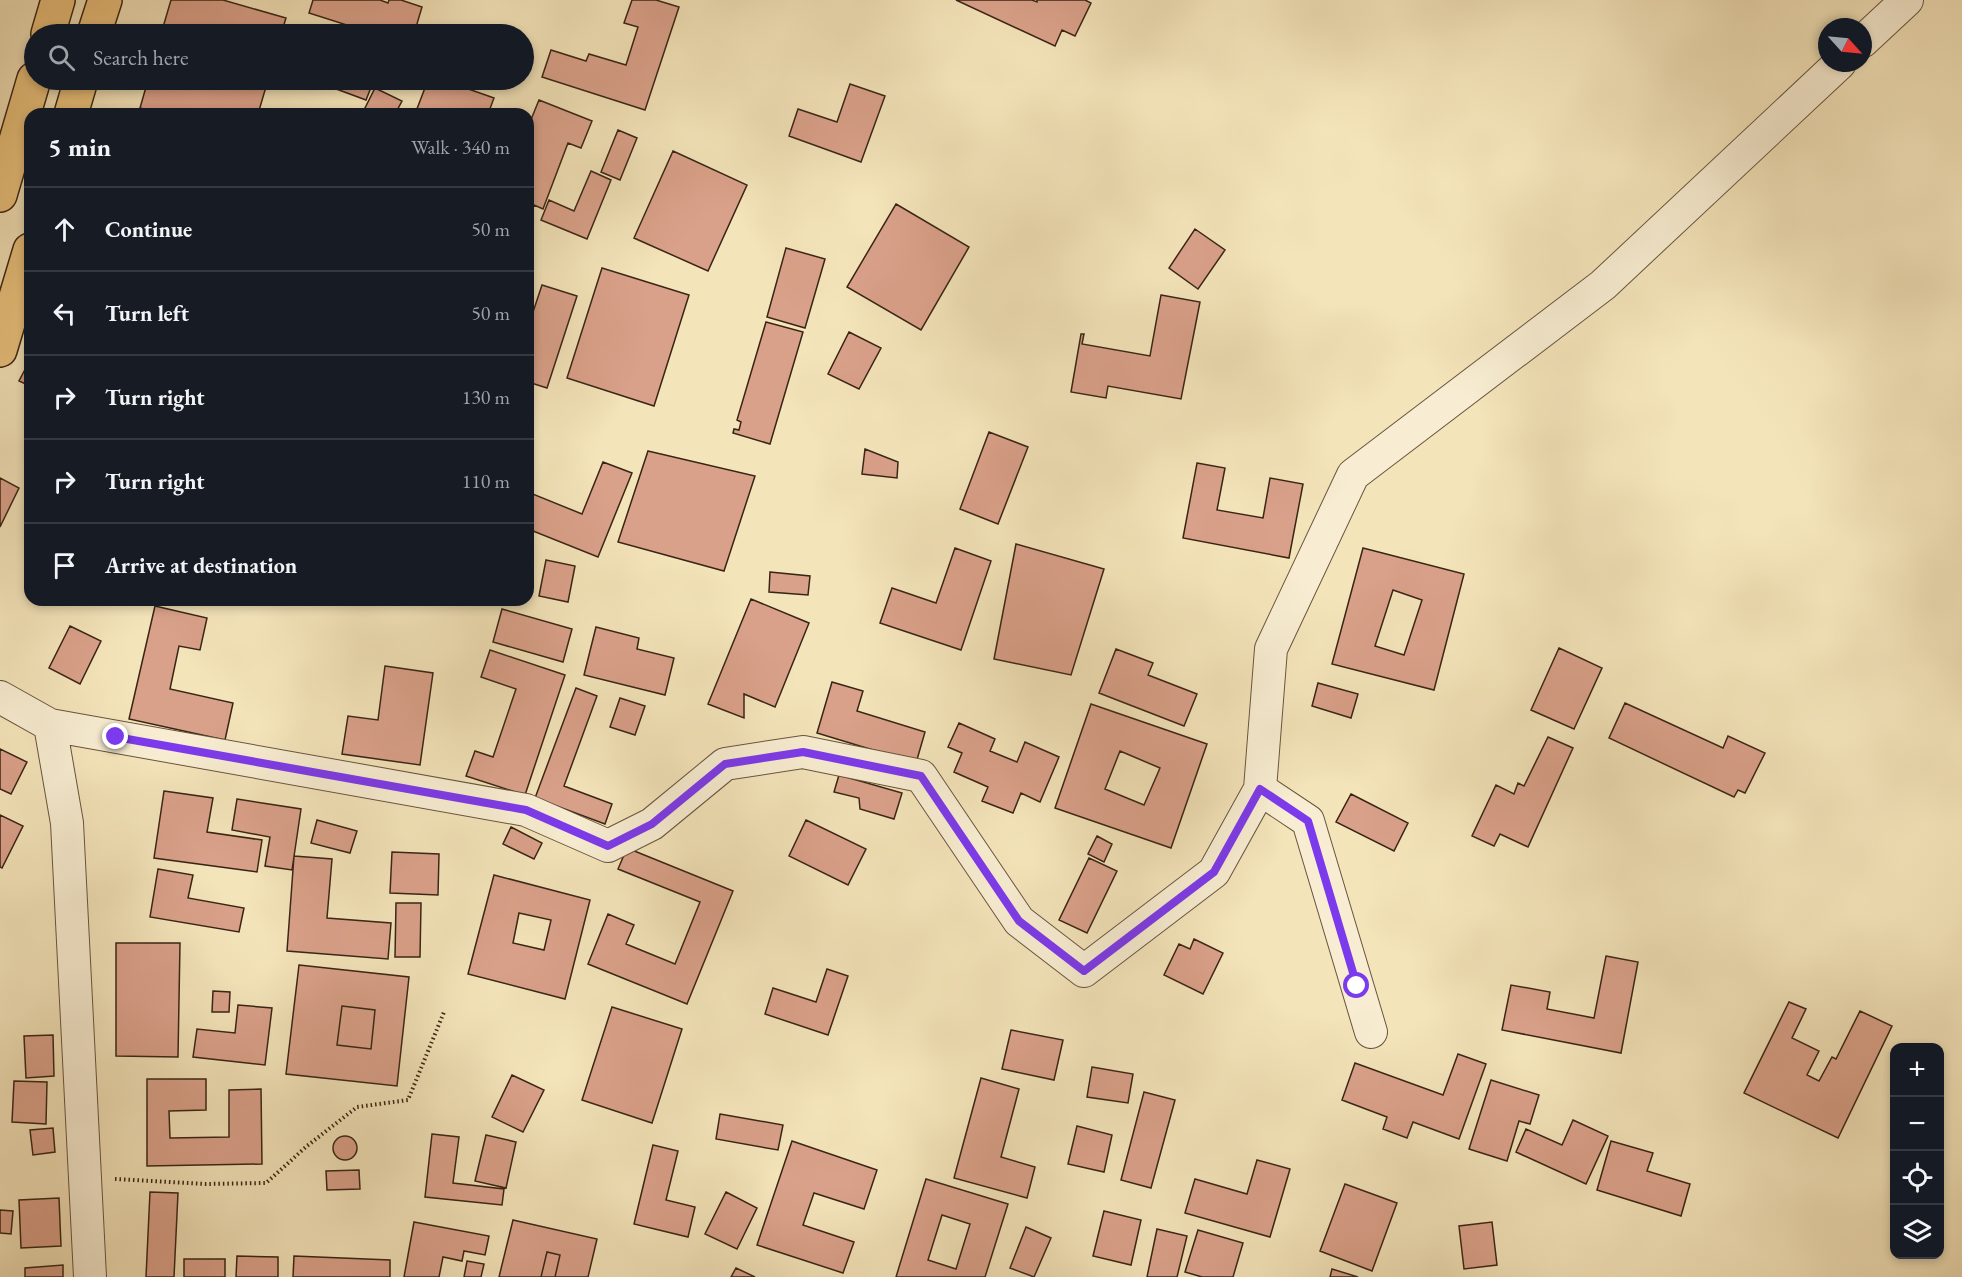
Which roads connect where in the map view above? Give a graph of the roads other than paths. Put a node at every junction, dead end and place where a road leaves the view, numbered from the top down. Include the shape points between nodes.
1 (58, 0) edge
2 (105, 0) edge
3 (1907, 0) edge
4 (51, 24) edge
5 (97, 24) edge
6 (1872, 33) edge
7 (1830, 72) edge
8 (31, 90) edge
9 (78, 90) edge
10 (26, 108) edge
11 (72, 108) edge
12 (24, 113) edge
13 (0, 195) edge
14 (24, 270) edge
15 (0, 350) edge
16 (0, 697) edge
17 (50, 725) junction
18 (1260, 789) junction
19 (1371, 1032) dead end
20 (90, 1277) edge

1 - 4 highway
2 - 5 highway
3 - 6 street
7 - 18 street via 1603,285 1353,475 1271,649
8 - 10 highway
9 - 11 highway
12 - 13 highway
14 - 15 highway
16 - 17 street
17 - 18 street via 526,810 608,846 652,824 725,764 803,752 921,776 1019,921 1084,971 1214,872
17 - 20 street via 68,823
18 - 19 street via 1308,821

